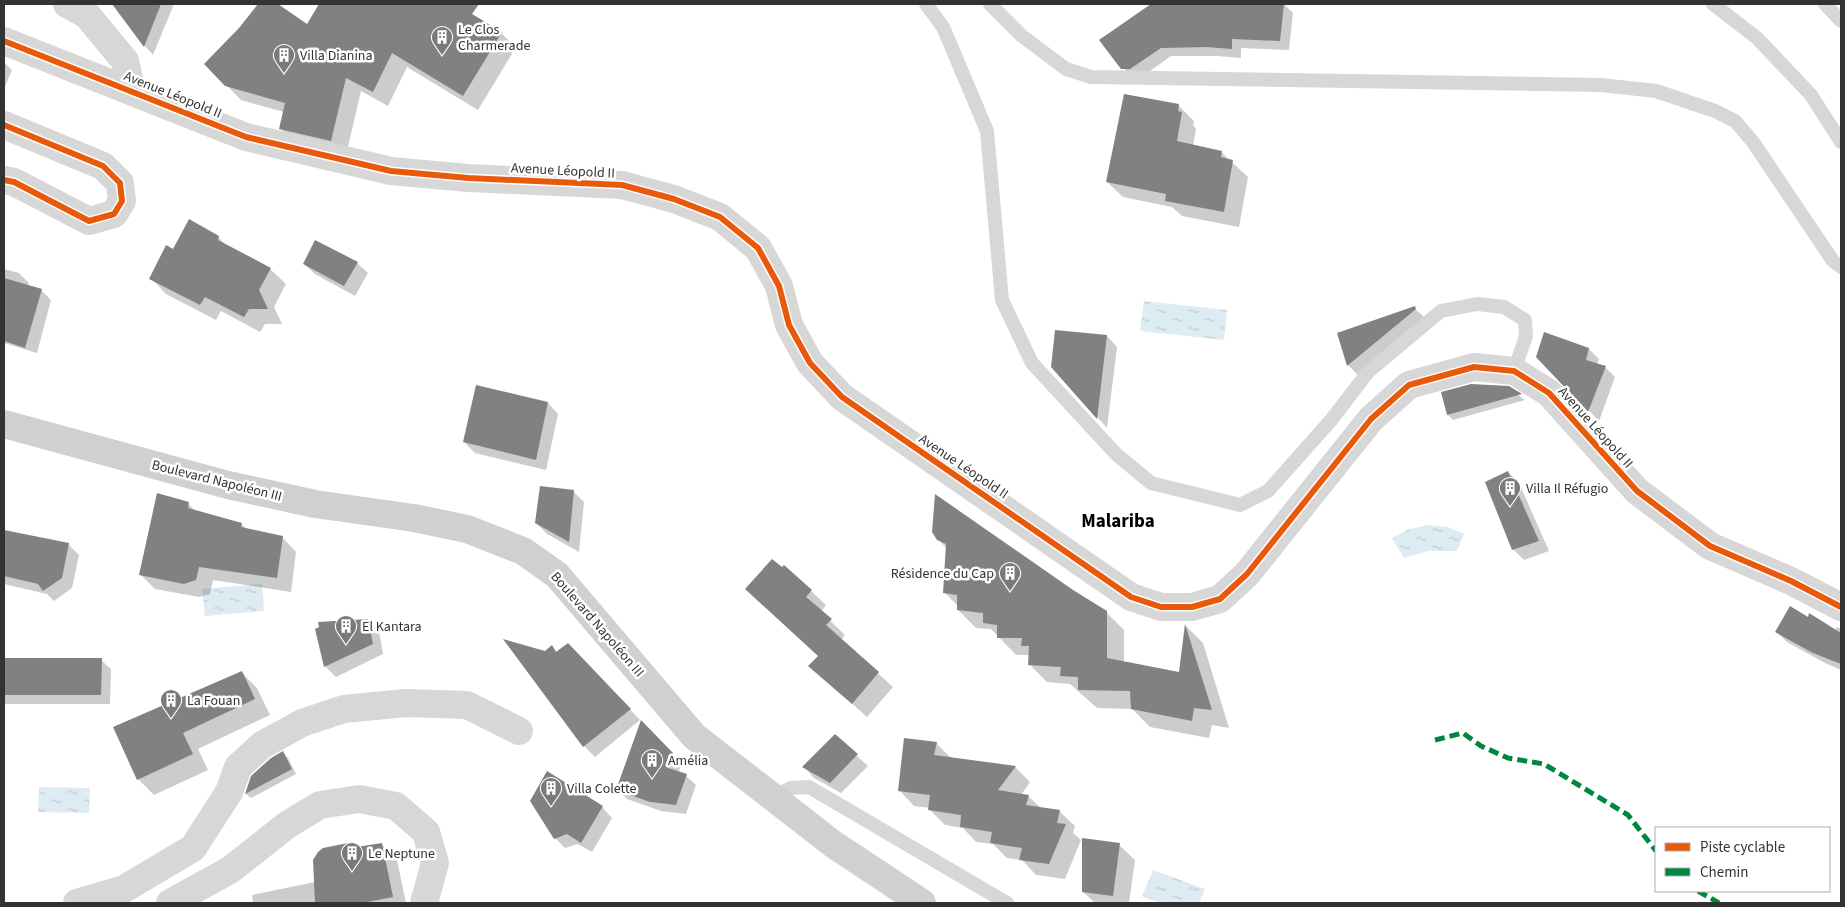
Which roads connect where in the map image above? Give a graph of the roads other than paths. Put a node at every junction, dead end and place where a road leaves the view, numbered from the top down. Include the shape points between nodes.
1 (67, 4) edge
2 (926, 4) edge
3 (990, 4) edge
4 (1713, 4) edge
5 (1825, 4) edge
6 (1841, 21) edge
7 (4, 41) edge
8 (132, 91) junction
9 (4, 125) edge
10 (1841, 142) edge
11 (4, 180) edge
12 (1841, 267) edge
13 (1514, 371) junction
14 (4, 424) edge
15 (1841, 607) edge
16 (519, 731) dead end
17 (772, 798) junction
18 (77, 903) edge
19 (170, 903) edge
20 (424, 903) edge
21 (922, 903) edge
22 (1007, 903) edge

1 - 8 street via 86,16 125,62
2 - 13 lane via 943,27 987,131 1002,300 1032,363 1116,454 1151,483 1240,505 1268,491 1332,419 1368,372 1441,311 1477,304 1504,307 1525,320 1526,336
3 - 12 lane via 1022,36 1066,69 1091,77 1602,85 1656,91 1715,111 1734,121 1753,142 1833,261
4 - 10 lane via 1757,38 1811,95
5 - 6 lane
7 - 8 street, Avenue Léopold II
8 - 13 street, Avenue Léopold II via 246,137 391,172 622,186 720,217 758,248 779,286 789,325 810,363 842,398 1132,597 1161,607 1192,607 1220,599 1247,574 1371,419 1409,385 1474,367
9 - 11 street via 103,166 120,183 122,201 114,214 88,221 39,194
13 - 15 street, Avenue Léopold II via 1549,393 1637,491 1710,546
14 - 17 main road, Boulevard Napoléon III via 228,485 315,504 467,529 523,551 557,575 694,736
16 - 18 street via 467,706 406,703 344,709 302,723 262,745 238,767 229,792 193,848 124,889
17 - 21 main road, Boulevard Napoléon III via 833,844
17 - 22 lane via 791,788 809,787
19 - 20 street via 230,870 320,805 359,799 396,806 426,832 435,863

